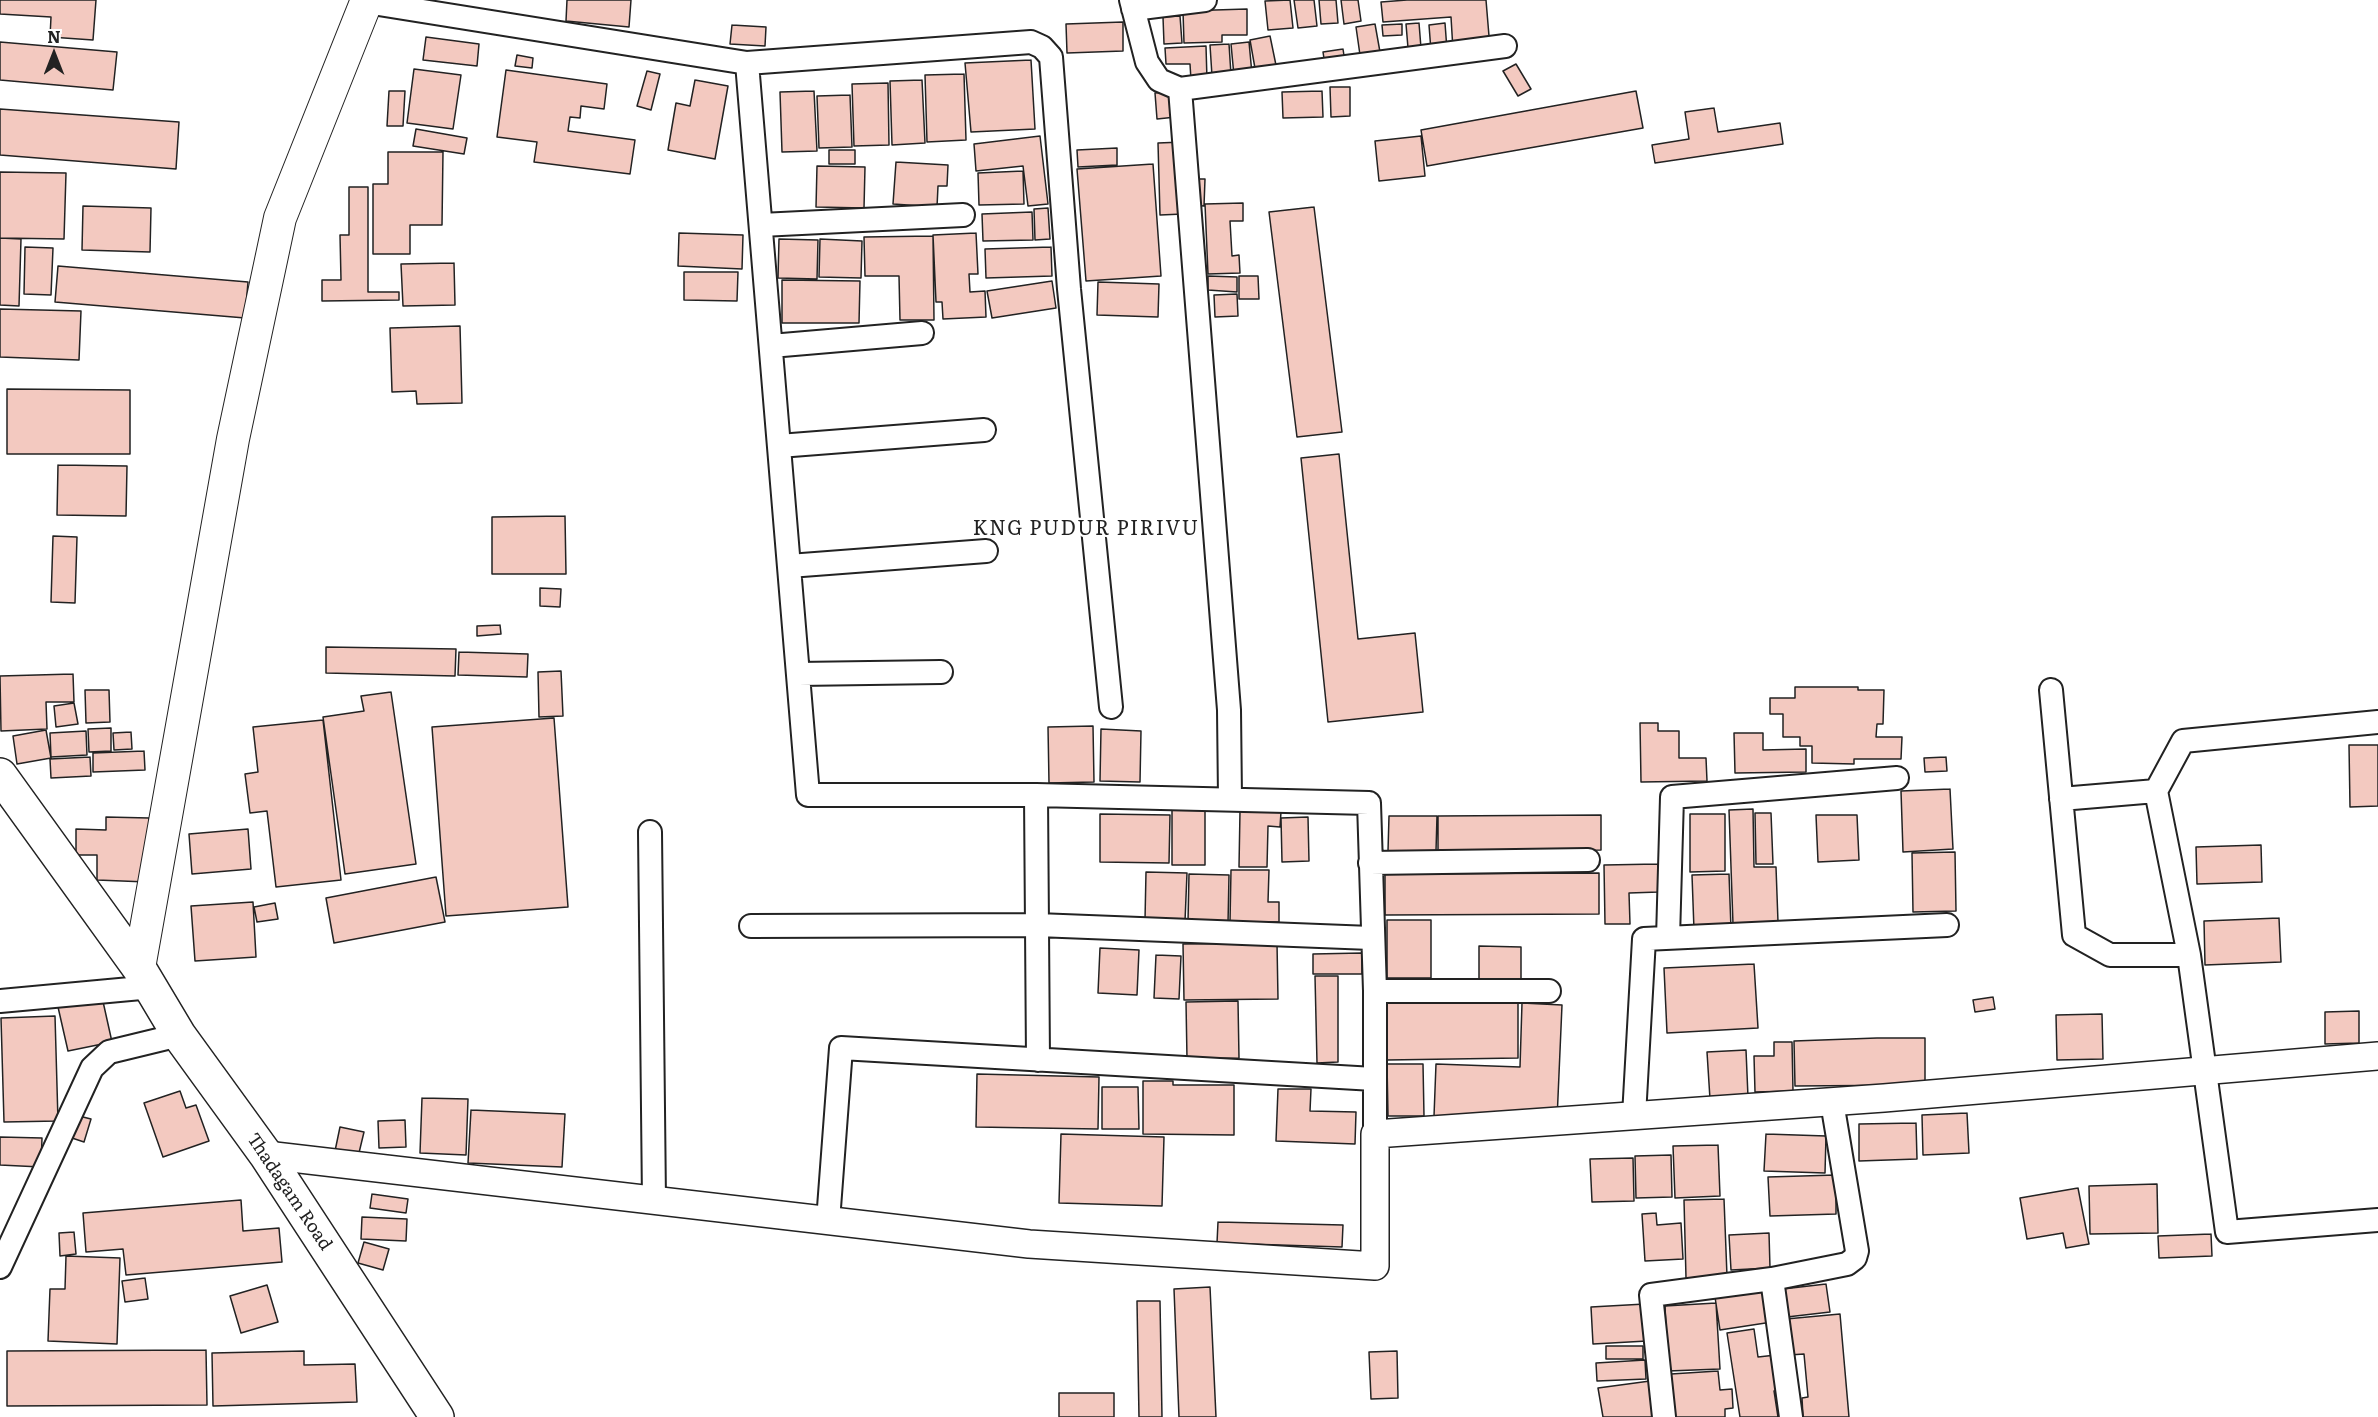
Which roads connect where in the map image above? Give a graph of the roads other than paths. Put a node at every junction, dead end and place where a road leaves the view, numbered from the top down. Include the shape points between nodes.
1 (1205, 0) edge
2 (367, 1) edge
3 (1132, 4) edge
4 (1505, 46) dead end
5 (747, 63) junction
6 (1180, 89) junction
7 (963, 215) dead end
8 (761, 225) junction
9 (922, 333) dead end
10 (771, 346) junction
11 (984, 430) dead end
12 (779, 446) junction
13 (986, 551) dead end
14 (789, 566) junction
15 (941, 672) dead end
16 (798, 674) junction
17 (2050, 690) dead end
18 (1111, 707) dead end
19 (2378, 722) edge
20 (0, 775) edge
21 (1897, 778) dead end
22 (2156, 791) junction
23 (1036, 795) junction
24 (1230, 798) junction
25 (2061, 799) junction
26 (650, 832) dead end
27 (1588, 861) dead end
28 (1370, 863) junction
29 (1037, 925) junction
30 (1947, 925) dead end
31 (751, 926) dead end
32 (1371, 938) junction
33 (1668, 938) junction
34 (2189, 955) junction
35 (145, 978) junction
36 (1375, 991) junction
37 (1550, 991) dead end
38 (0, 1001) edge
39 (179, 1035) junction
40 (2378, 1056) edge
41 (1038, 1060) junction
42 (2205, 1071) junction
43 (1374, 1078) junction
44 (1832, 1102) junction
45 (1634, 1116) junction
46 (1375, 1134) junction
47 (266, 1155) junction
48 (654, 1201) junction
49 (2378, 1220) edge
50 (828, 1221) junction
51 (0, 1267) edge
52 (1772, 1279) junction
53 (437, 1417) edge
54 (1664, 1417) edge
55 (1791, 1417) edge

1 - 3 street
2 - 5 street
2 - 35 main road via 280,218 233,439
3 - 6 street via 1147,62 1159,81
4 - 6 street
5 - 8 street
5 - 18 street via 1031,42 1051,57 1070,300
6 - 24 street via 1229,710
7 - 8 street
8 - 10 street
9 - 10 street
10 - 12 street
11 - 12 street
12 - 14 street
13 - 14 street
14 - 16 street
15 - 16 street
16 - 23 street via 808,795
17 - 25 street
19 - 22 street via 2183,741
20 - 35 main road, Thadagam Road
21 - 33 street via 1672,796
22 - 25 street
22 - 34 street
23 - 24 street
23 - 29 street
24 - 28 street via 1369,802
25 - 34 street via 2074,935 2110,956
26 - 48 street
27 - 28 street
28 - 32 street
29 - 31 street
29 - 32 street
29 - 41 street
30 - 33 street
32 - 36 street
33 - 45 street via 1644,939
34 - 42 street
35 - 38 street
35 - 39 main road, Thadagam Road
36 - 37 street
36 - 43 street
39 - 47 main road, Thadagam Road
39 - 51 street via 109,1052 92,1068
40 - 42 street
41 - 43 street
41 - 50 street via 840,1048
42 - 44 street
42 - 49 street via 2227,1232
43 - 46 street
44 - 45 street
44 - 52 street via 1855,1258 1847,1264
45 - 46 street
46 - 50 street via 1375,1266 1029,1244
47 - 48 street
47 - 53 main road, Thadagam Road
48 - 50 street
52 - 54 street via 1651,1295
52 - 55 street

